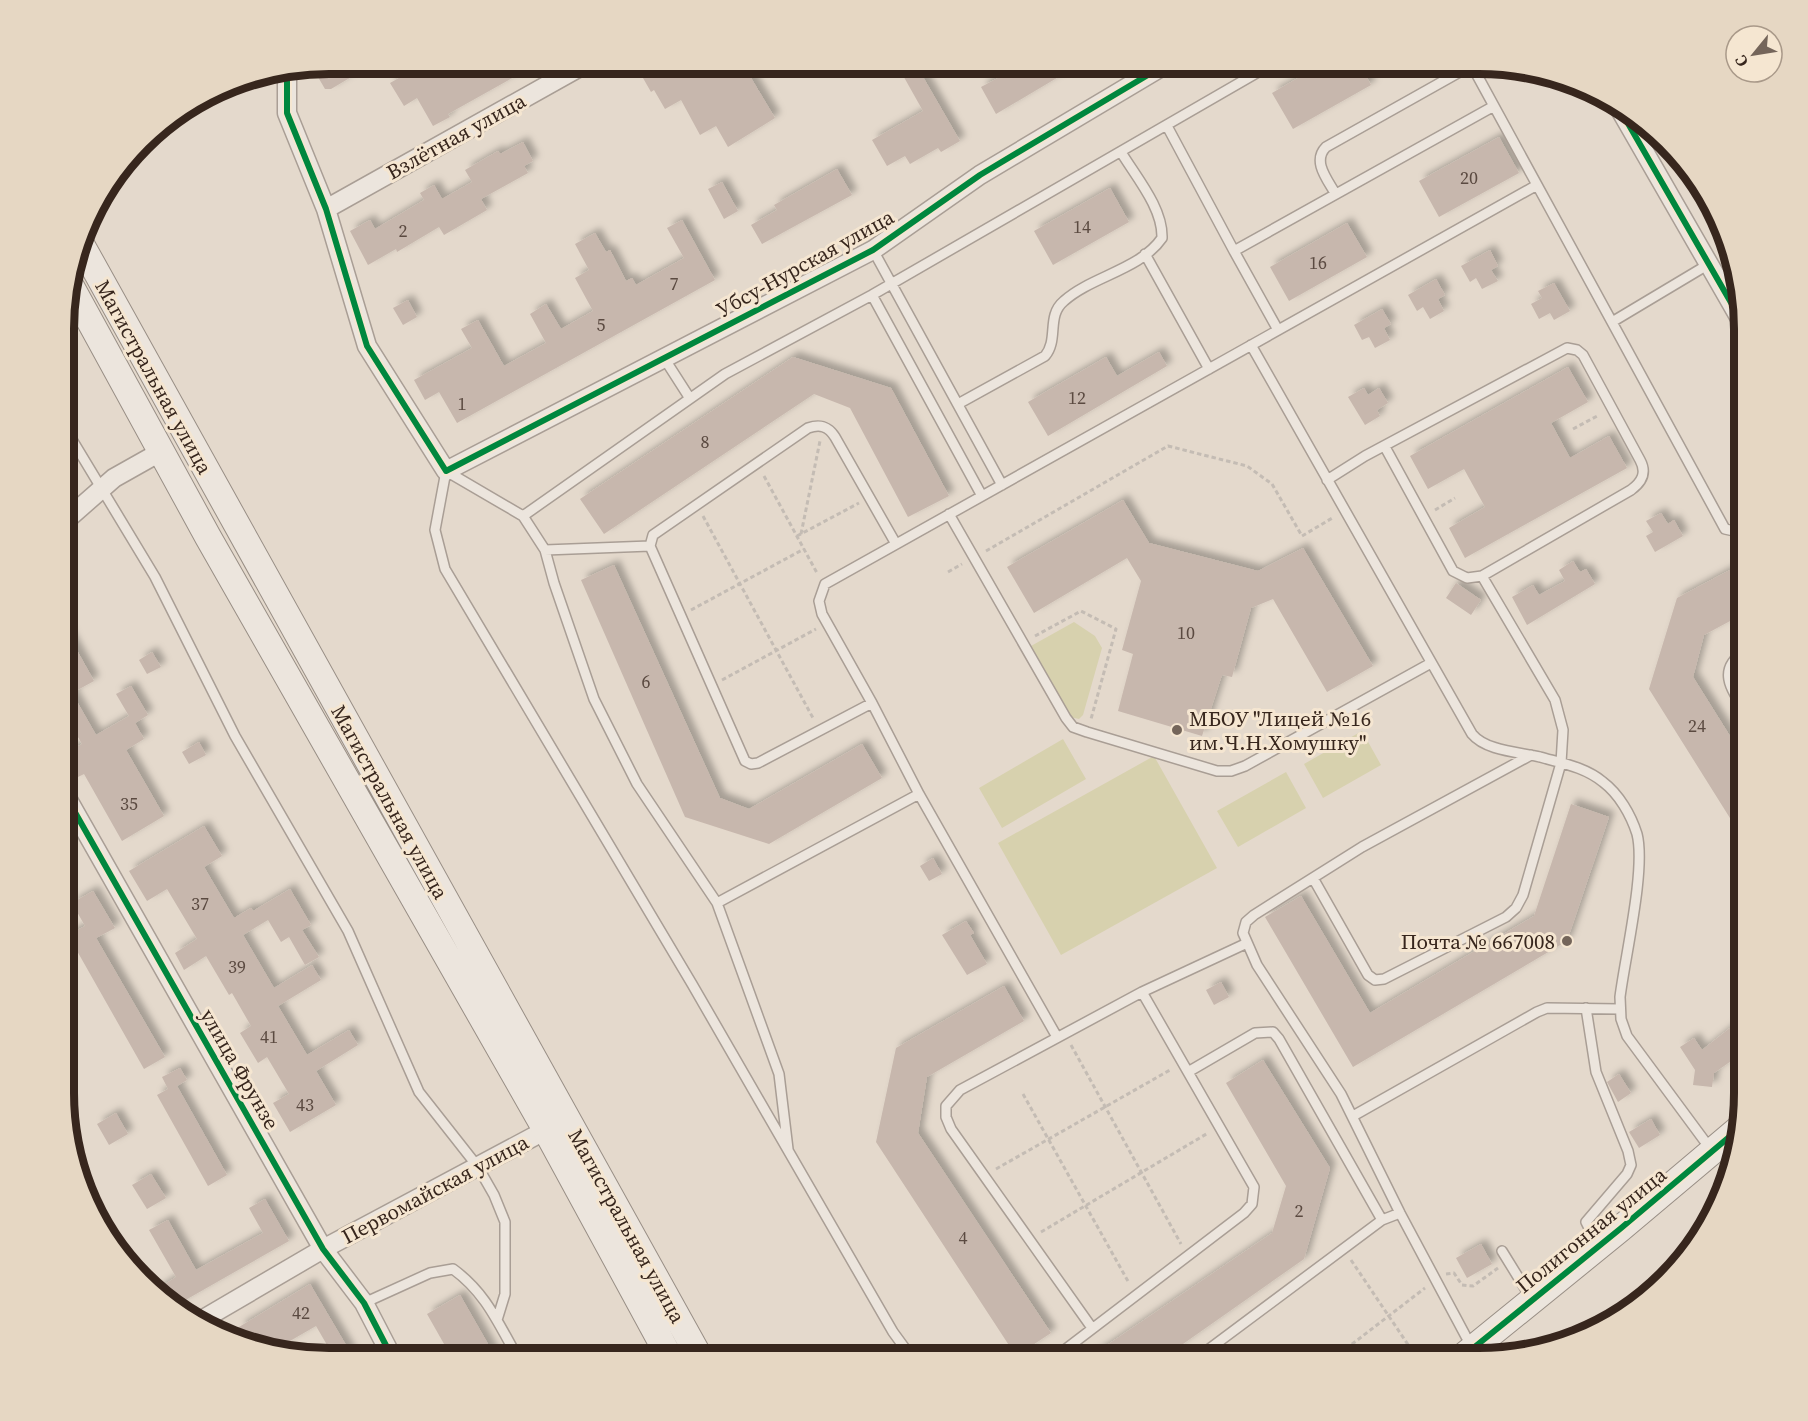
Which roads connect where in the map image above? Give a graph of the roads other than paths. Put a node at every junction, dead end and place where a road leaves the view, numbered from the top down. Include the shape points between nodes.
1 (567, 74) edge
2 (1150, 74) edge
3 (1255, 74) edge
4 (1454, 74) edge
5 (1477, 74) edge
6 (287, 77) edge
7 (1494, 106) junction
8 (1626, 119) edge
9 (1167, 126) junction
10 (1121, 152) junction
11 (1537, 185) junction
12 (1335, 193) junction
13 (326, 209) junction
14 (873, 250) junction
15 (1234, 251) junction
16 (85, 252) edge
17 (1145, 254) junction
18 (1709, 264) junction
19 (892, 284) junction
20 (872, 295) junction
21 (76, 296) edge
22 (1733, 307) edge
23 (1612, 322) junction
24 (1278, 330) junction
25 (1251, 345) junction
26 (664, 358) junction
27 (1209, 369) junction
28 (689, 397) junction
29 (958, 405) junction
30 (74, 444) edge
31 (1385, 447) junction
32 (162, 451) junction
33 (446, 471) junction
34 (1328, 480) junction
35 (1002, 485) junction
36 (100, 489) junction
37 (982, 496) junction
38 (74, 513) edge
39 (949, 514) junction
40 (523, 516) junction
41 (1734, 531) edge
42 (896, 544) junction
43 (650, 546) junction
44 (545, 550) junction
45 (1482, 576) junction
46 (1734, 660) edge
47 (1431, 663) junction
48 (1734, 691) edge
49 (872, 703) junction
50 (1531, 755) junction
51 (1562, 763) junction
52 (919, 794) junction
53 (74, 811) edge
54 (1313, 878) junction
55 (717, 903) junction
56 (1245, 944) junction
57 (1142, 992) junction
58 (1586, 1008) junction
59 (1619, 1009) junction
60 (1061, 1035) junction
61 (1185, 1068) junction
62 (1353, 1116) junction
63 (546, 1130) junction
64 (1726, 1142) edge
65 (788, 1154) junction
66 (478, 1167) junction
67 (1400, 1213) junction
68 (1382, 1220) junction
69 (1598, 1247) junction
70 (323, 1249) junction
71 (1502, 1251) dead end
72 (1532, 1300) junction
73 (364, 1304) junction
74 (208, 1317) edge
75 (497, 1320) junction
76 (1092, 1328) junction
77 (387, 1348) edge
78 (512, 1348) edge
79 (665, 1348) edge
80 (694, 1348) edge
81 (905, 1348) edge
82 (1067, 1348) edge
83 (1210, 1348) edge
84 (1467, 1348) edge
85 (1478, 1348) edge

1 - 13 street, Взлётная улица
2 - 14 street, Убсу-Нурская улица via 981,175
3 - 9 lane
4 - 12 lane via 1326,147 1320,154 1320,163
5 - 7 lane
6 - 13 street via 287,113
7 - 11 lane
7 - 12 lane
8 - 18 street
9 - 10 lane
9 - 15 lane
10 - 17 lane via 1162,227 1162,238
10 - 19 lane
11 - 23 lane
11 - 24 lane
12 - 15 lane
13 - 33 street via 367,346
14 - 19 lane
14 - 26 street, Убсу-Нурская улица
15 - 24 lane
16 - 80 main road, Магистральная улица
17 - 27 lane
17 - 29 lane via 1065,300 1054,316 1052,348 1045,356
18 - 22 street
18 - 23 lane
19 - 20 lane
19 - 29 lane
20 - 28 lane
20 - 37 lane
21 - 32 main road, Магистральная улица
23 - 41 lane via 1725,529
24 - 25 lane
25 - 27 lane
25 - 34 lane
26 - 28 lane
26 - 33 street, Убсу-Нурская улица
27 - 35 lane
28 - 40 lane
29 - 35 lane
30 - 36 lane
31 - 34 lane
31 - 45 lane via 1454,571 1467,578
31 - 45 lane via 1559,350 1568,348 1583,355 1644,466 1642,479 1637,486
32 - 36 street
32 - 63 main road, Магистральная улица
33 - 40 lane
33 - 65 lane via 435,530 445,569 692,984
34 - 47 lane
35 - 37 lane
36 - 38 street
36 - 66 lane via 155,577 235,736 348,931 419,1092
37 - 39 lane
39 - 42 lane
39 - 47 lane via 1066,718 1073,727 1087,732 1217,771 1232,771
40 - 44 lane
42 - 43 lane via 835,436 823,426 808,428 653,535
42 - 49 lane via 825,584 820,594 819,608
43 - 44 lane
43 - 49 lane via 740,754 751,764
44 - 55 lane via 594,699 637,784
45 - 51 lane via 1555,700 1563,730
46 - 48 lane via 1728,673
47 - 50 lane via 1477,740
49 - 52 lane
50 - 51 lane
50 - 54 lane
51 - 54 lane via 1516,909 1384,979 1375,980 1368,975
51 - 59 lane via 1594,776 1611,789 1637,835 1639,863
52 - 55 lane
52 - 60 lane
53 - 70 street, улица Фрунзе
54 - 56 lane via 1246,922
55 - 65 lane via 779,1074
56 - 57 lane
56 - 62 lane
57 - 60 lane
57 - 61 lane
58 - 59 lane
58 - 62 lane via 1536,1011
58 - 69 lane via 1596,1072 1630,1165 1627,1174 1586,1222
59 - 64 lane via 1627,1036
60 - 76 lane via 960,1090 946,1106 946,1117
61 - 68 lane via 1256,1033 1273,1032
61 - 76 lane via 1254,1187 1255,1196 1244,1213
62 - 67 lane
63 - 66 street, Первомайская улица
63 - 79 main road, Магистральная улица
64 - 69 main road, Полигонная улица
65 - 81 lane
66 - 70 street, Первомайская улица
66 - 75 lane via 505,1222 505,1294
67 - 68 lane
67 - 84 lane
68 - 83 lane
69 - 72 main road, Полигонная улица
70 - 73 street, улица Фрунзе
70 - 74 street, Первомайская улица
71 - 72 lane
72 - 85 main road, Полигонная улица
73 - 75 lane via 430,1273 453,1269 472,1282
73 - 77 street, улица Фрунзе
75 - 78 lane
76 - 82 lane

